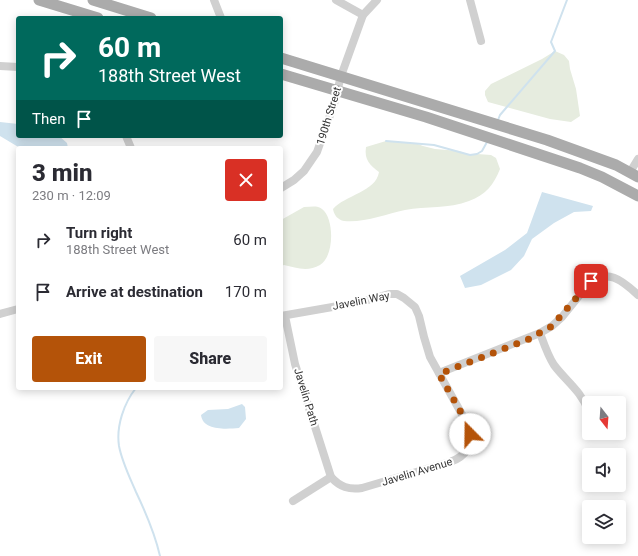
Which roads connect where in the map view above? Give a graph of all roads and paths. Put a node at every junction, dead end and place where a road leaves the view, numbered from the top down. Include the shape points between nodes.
1 (39, 0) edge
2 (94, 0) edge
3 (214, 0) edge
4 (336, 0) edge
5 (377, 0) edge
6 (470, 0) edge
7 (121, 4) edge
8 (362, 15) junction
9 (91, 16) edge
10 (148, 16) edge
11 (220, 16) edge
12 (482, 40) dead end
13 (283, 59) edge
14 (0, 66) edge
15 (16, 67) edge
16 (283, 75) edge
17 (341, 76) junction
18 (337, 91) junction
19 (638, 159) edge
20 (634, 175) edge
21 (283, 187) edge
22 (638, 196) edge
23 (638, 295) edge
24 (16, 310) edge
25 (0, 314) edge
26 (283, 316) edge
27 (540, 333) junction
28 (439, 374) junction
29 (582, 396) edge
30 (331, 477) junction
31 (293, 501) dead end

1 - 9 main road
2 - 7 main road
3 - 11 street
4 - 8 street
5 - 8 street
6 - 12 street
7 - 10 main road
8 - 17 street, 190th Street
13 - 17 main road
14 - 15 street
16 - 18 main road
17 - 18 street, 190th Street
17 - 20 main road via 547,140 616,165
18 - 21 street, 190th Street via 317,152 304,171
18 - 22 main road via 426,117 580,168
19 - 20 street
23 - 27 street via 617,278 599,277 591,281 562,317
24 - 25 street
26 - 28 street, Javelin Way via 397,294 415,307
26 - 30 street, Javelin Path via 295,364
27 - 28 street
27 - 29 street via 553,364
28 - 30 street, Javelin Avenue via 469,427 469,445 461,457 362,488 343,488
30 - 31 street

